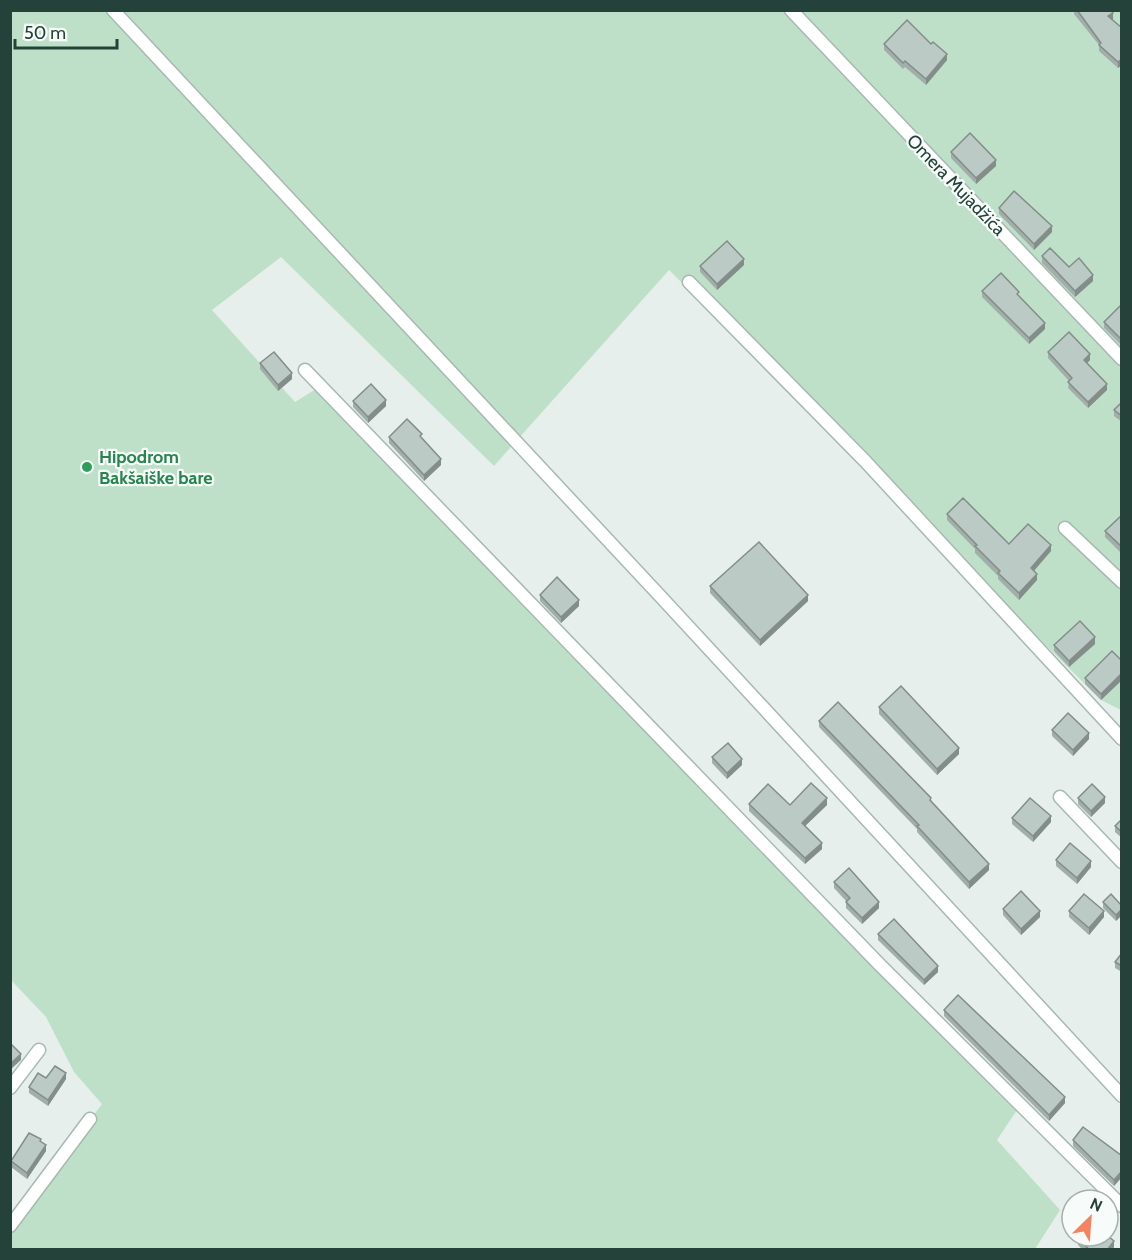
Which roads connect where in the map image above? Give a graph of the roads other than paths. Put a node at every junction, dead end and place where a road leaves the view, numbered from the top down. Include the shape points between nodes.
1 (113, 10) edge
2 (791, 10) edge
3 (689, 282) dead end
4 (1122, 359) edge
5 (305, 370) dead end
6 (1065, 528) dead end
7 (1122, 582) edge
8 (1122, 739) edge
9 (1060, 797) dead end
10 (1122, 862) edge
11 (39, 1050) dead end
12 (10, 1088) edge
13 (1122, 1096) edge
14 (90, 1119) dead end
15 (1122, 1206) edge
16 (10, 1226) edge

1 - 13 street
2 - 4 street, Omera Mujadžića
3 - 8 street via 865,461
5 - 15 street via 879,964
6 - 7 street
9 - 10 street
11 - 12 street
14 - 16 street

